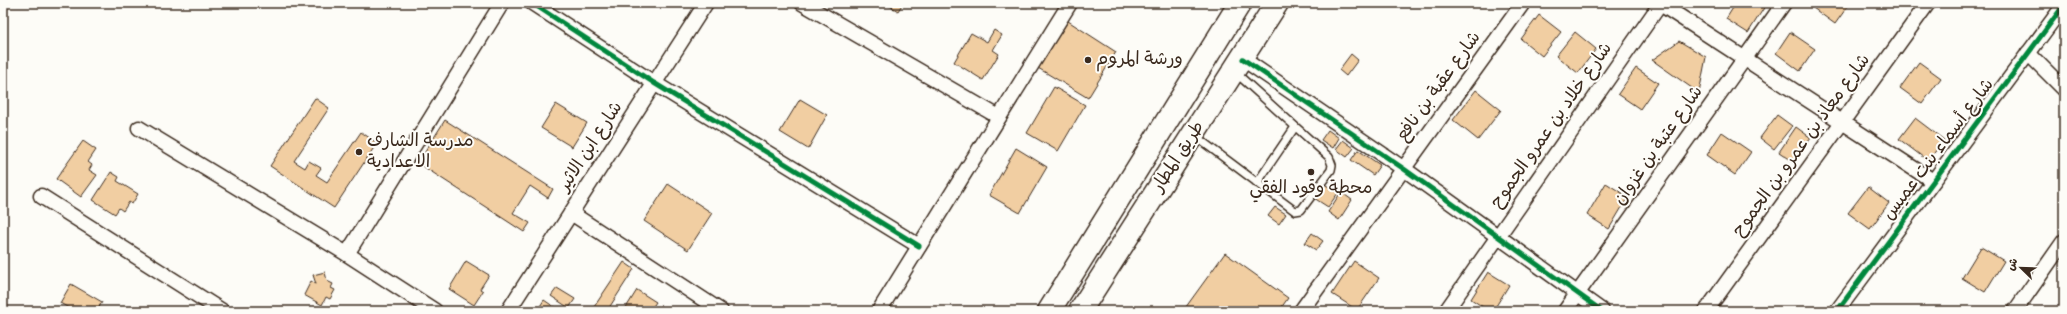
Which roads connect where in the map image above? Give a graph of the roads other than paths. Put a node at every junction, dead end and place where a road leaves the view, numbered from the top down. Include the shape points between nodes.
1 (502, 3) edge
2 (532, 3) edge
3 (706, 3) edge
4 (802, 3) edge
5 (1070, 3) edge
6 (1240, 3) edge
7 (1277, 3) edge
8 (1523, 3) edge
9 (1660, 3) edge
10 (1784, 3) edge
11 (1928, 3) edge
12 (2064, 5) edge
13 (2028, 53) junction
14 (1744, 58) junction
15 (1239, 65) junction
16 (654, 83) junction
17 (2064, 89) edge
18 (999, 117) junction
19 (1842, 123) junction
20 (1296, 127) junction
21 (139, 128) dead end
22 (1193, 135) junction
23 (1404, 169) junction
24 (1933, 181) junction
25 (1257, 183) junction
26 (41, 196) dead end
27 (571, 213) junction
28 (1498, 236) junction
29 (2064, 240) edge
30 (919, 246) junction
31 (347, 254) junction
32 (1577, 294) junction
33 (222, 311) edge
34 (435, 311) edge
35 (508, 311) edge
36 (721, 311) edge
37 (878, 311) edge
38 (1049, 311) edge
39 (1080, 311) edge
40 (1301, 311) edge
41 (1446, 311) edge
42 (1565, 311) edge
43 (1602, 311) edge
44 (1706, 311) edge
45 (1837, 311) edge
46 (2015, 311) edge

1 - 31 street
2 - 16 street
3 - 16 street, شارع ابن الاثير
4 - 18 street
5 - 18 street
6 - 38 highway, طريق المطار
7 - 15 highway, طريق المطار
8 - 23 street, شارع عقبة بن نافع
9 - 14 street
9 - 28 street, شارع خلاد بن عمرو الجموح
10 - 14 street, شارع عتبة بن غزوان
11 - 19 street, شارع معاذ بن عمرو بن الجموح
12 - 13 street, شارع أسماء بنت عميس
13 - 17 street
13 - 24 street, شارع أسماء بنت عميس
14 - 19 street
14 - 32 street, شارع عتبة بن غزوان
15 - 20 lane
15 - 22 highway, طريق المطار
15 - 23 street
16 - 27 street, شارع ابن الاثير
16 - 30 street
18 - 30 street
19 - 24 street
19 - 44 street, شارع معاذ بن عمرو بن الجموح
20 - 25 lane
20 - 25 lane via 1331,159 1331,170 1300,211 1295,211
21 - 31 street
22 - 25 lane
22 - 39 highway, طريق المطار
23 - 28 street
23 - 40 street, شارع عقبة بن نافع
24 - 45 street, شارع أسماء بنت عميس
26 - 33 street
27 - 35 street, شارع ابن الاثير
27 - 36 street
28 - 32 street
28 - 41 street, شارع خلاد بن عمرو الجموح
29 - 46 street
30 - 37 street
31 - 34 street
32 - 42 street, شارع عتبة بن غزوان
32 - 43 street

